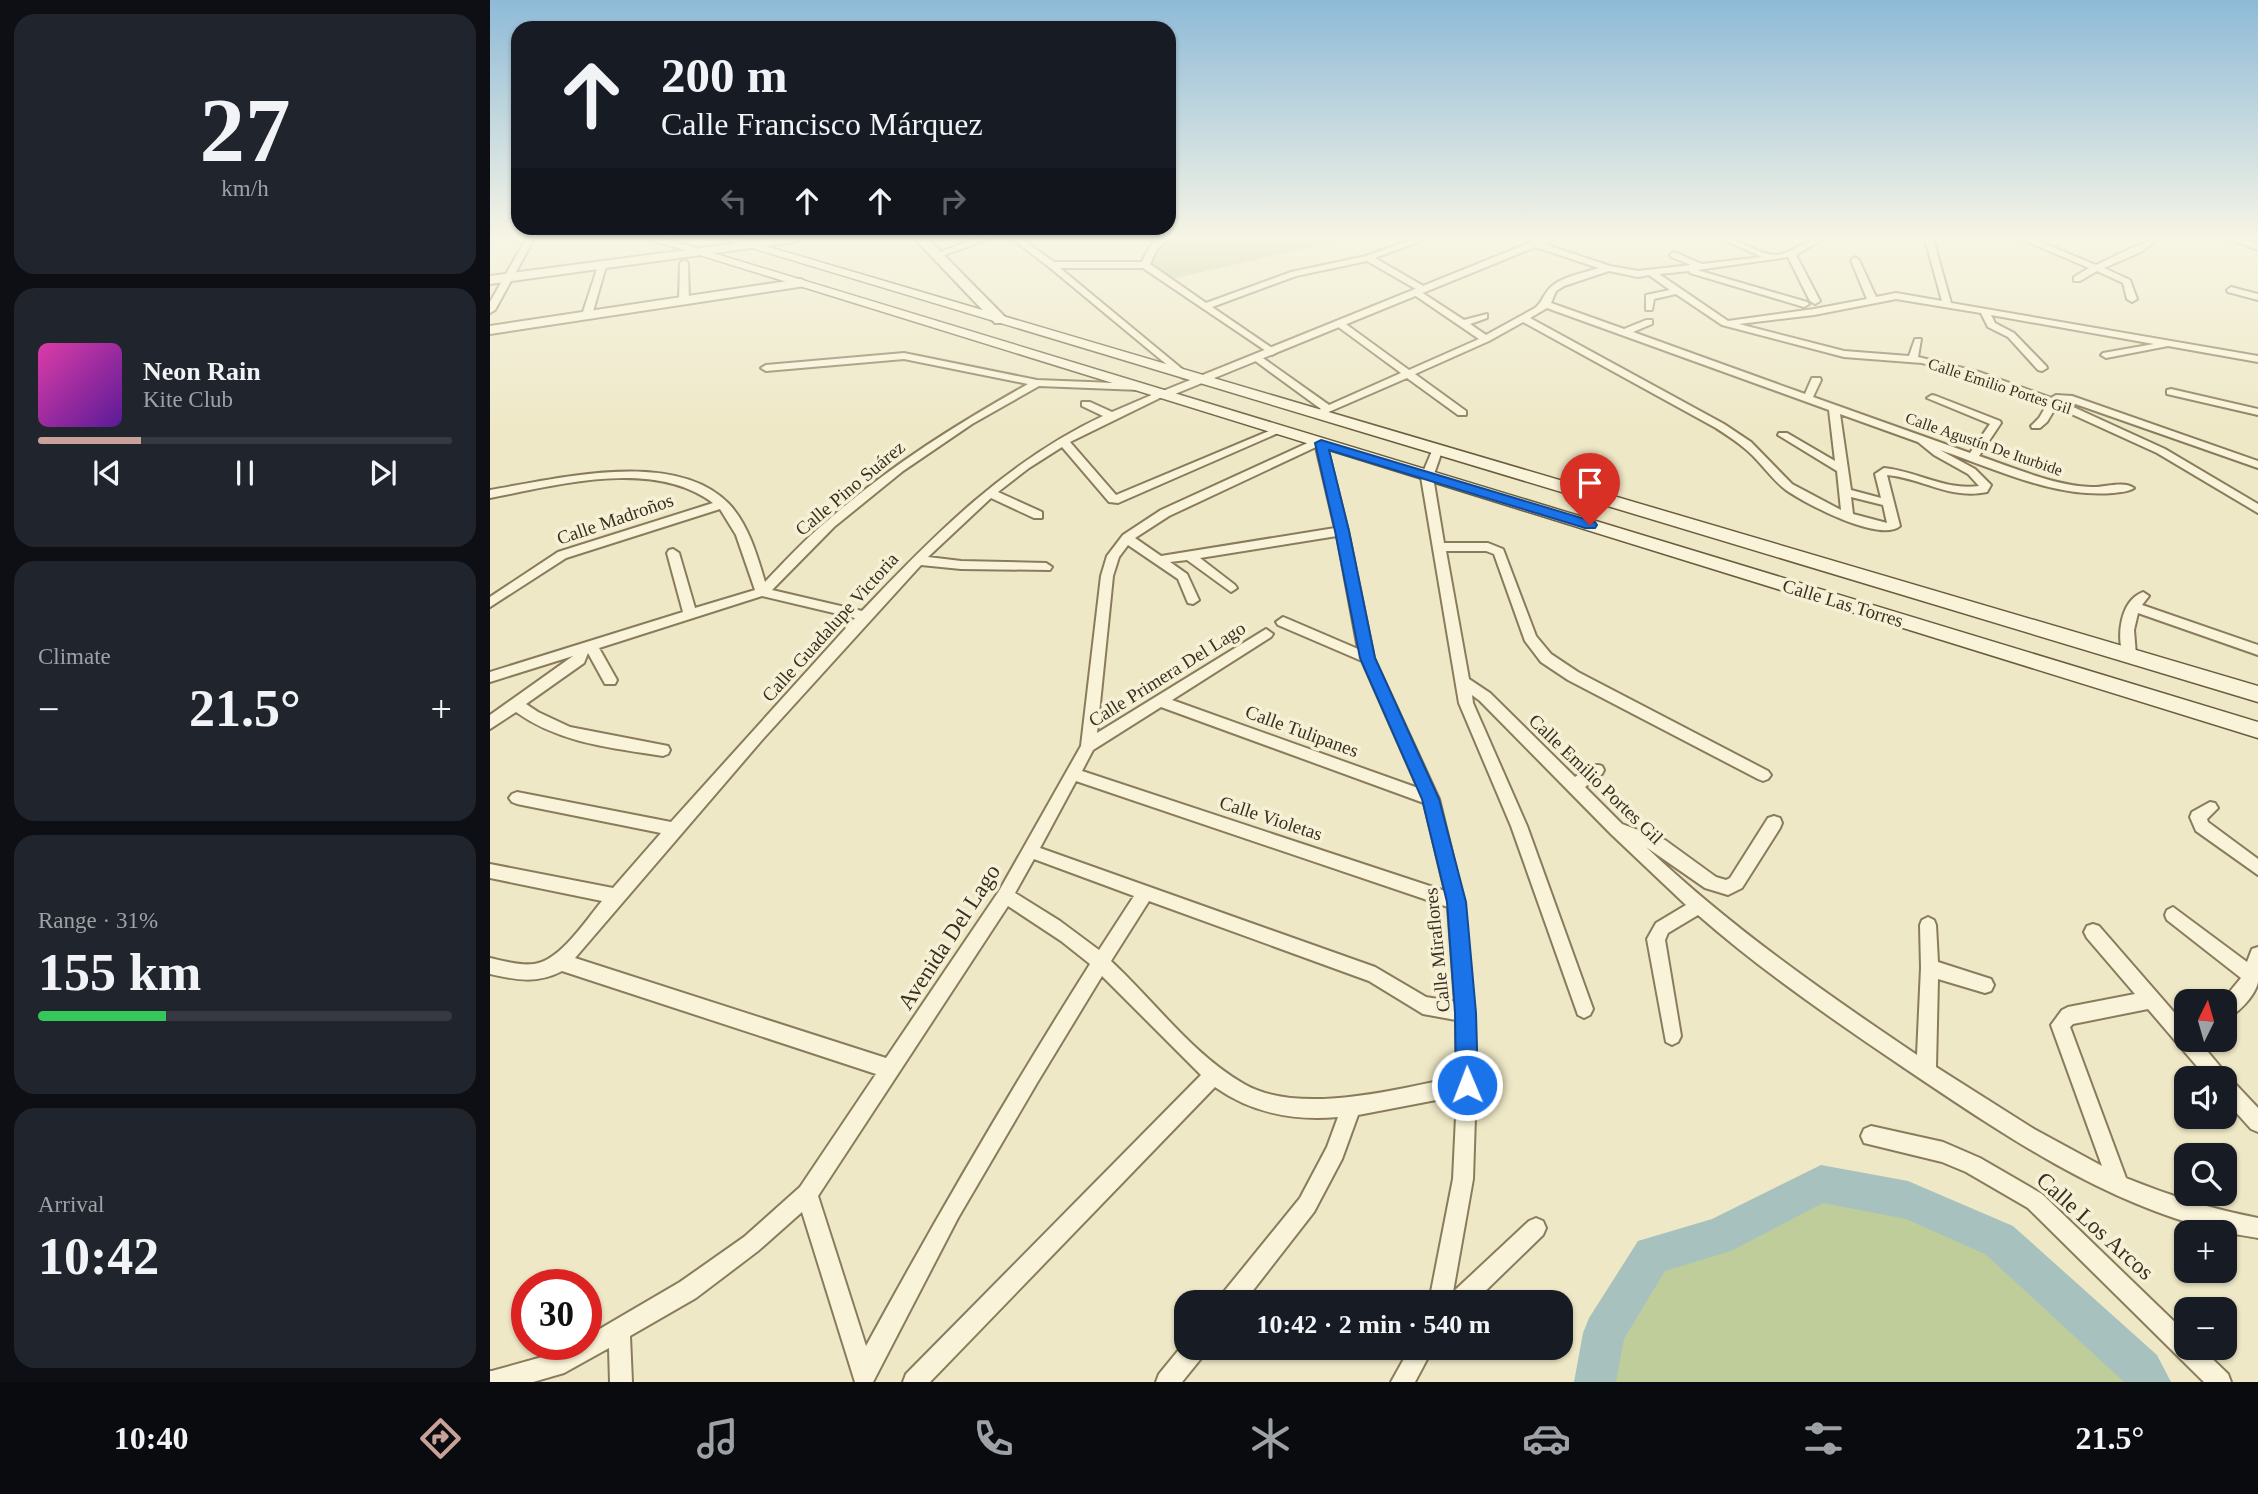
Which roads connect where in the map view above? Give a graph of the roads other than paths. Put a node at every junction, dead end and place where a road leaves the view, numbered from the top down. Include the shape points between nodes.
1 (591, 303) edge
2 (667, 303) edge
3 (869, 303) edge
4 (946, 303) edge
5 (984, 303) edge
6 (1098, 303) edge
7 (1202, 303) edge
8 (1213, 303) edge
9 (1389, 303) edge
10 (1435, 303) edge
11 (1649, 303) edge
12 (1695, 303) edge
13 (1852, 303) edge
14 (1546, 304) joint
15 (1947, 304) edge
16 (1206, 306) junction
17 (1649, 308) dead end
18 (1983, 311) junction
19 (587, 315) junction
20 (1484, 316) dead end
21 (1524, 319) junction
22 (1000, 320) junction
23 (1754, 320) junction
24 (1649, 322) dead end
25 (1725, 323) junction
26 (1340, 324) junction
27 (1462, 324) junction
28 (490, 330) edge
29 (1623, 333) junction
30 (1766, 335) junction
31 (1486, 339) junction
32 (1918, 341) dead end
33 (2175, 343) junction
34 (2130, 351) junction
35 (1272, 352) junction
36 (2106, 355) dead end
37 (1257, 358) junction
38 (1913, 358) junction
39 (2258, 359) edge
40 (2121, 361) dead end
41 (766, 368) dead end
42 (2042, 368) dead end
43 (1183, 375) junction
44 (1406, 375) junction
45 (1200, 380) junction
46 (1816, 380) dead end
47 (1037, 383) junction
48 (1145, 387) junction
49 (2171, 392) dead end
50 (1165, 393) junction
51 (1808, 398) junction
52 (1932, 398) dead end
53 (2058, 399) junction
54 (1086, 404) dead end
55 (1833, 407) junction
56 (1322, 412) junction
57 (2258, 412) edge
58 (1462, 413) dead end
59 (1111, 416) junction
60 (2036, 426) dead end
61 (1280, 430) junction
62 (1783, 435) dead end
63 (1922, 440) junction
64 (1063, 441) junction
65 (1320, 443) junction
66 (1437, 451) junction
67 (1973, 456) junction
68 (2258, 465) edge
69 (1840, 468) junction
70 (1427, 477) junction
71 (2128, 488) dead end
72 (1846, 492) junction
73 (990, 493) junction
74 (490, 495) edge
75 (1888, 503) junction
76 (723, 504) junction
77 (2258, 509) edge
78 (1038, 515) dead end
79 (1847, 517) junction
80 (1342, 531) junction
81 (1127, 538) junction
82 (1438, 547) junction
83 (673, 553) dead end
84 (1189, 555) junction
85 (917, 560) junction
86 (1159, 560) junction
87 (1046, 567) dead end
88 (1231, 588) dead end
89 (762, 592) junction
90 (2143, 596) dead end
91 (1193, 600) dead end
92 (490, 603) edge
93 (2133, 606) junction
94 (690, 614) junction
95 (866, 616) junction
96 (1283, 622) dead end
97 (1266, 634) dead end
98 (586, 646) junction
99 (2258, 650) edge
100 (2129, 655) junction
101 (1367, 658) junction
102 (491, 676) edge
103 (610, 680) dead end
104 (1464, 683) junction
105 (2258, 694) edge
106 (1160, 701) junction
107 (516, 705) junction
108 (490, 723) edge
109 (2258, 730) edge
110 (1088, 746) junction
111 (663, 750) dead end
112 (1597, 771) dead end
113 (1072, 774) junction
114 (1763, 775) dead end
115 (1576, 785) junction
116 (517, 798) dead end
117 (1431, 799) junction
118 (2210, 808) dead end
119 (1774, 823) dead end
120 (1617, 827) junction
121 (675, 829) junction
122 (1030, 851) junction
123 (2258, 868) edge
124 (490, 871) edge
125 (1145, 892) junction
126 (617, 896) junction
127 (1005, 896) junction
128 (1456, 902) junction
129 (1699, 906) junction
130 (2174, 915) dead end
131 (1928, 925) dead end
132 (2093, 932) dead end
133 (2258, 955) edge
134 (1101, 962) junction
135 (490, 966) edge
136 (553, 967) junction
137 (1930, 968) junction
138 (2253, 977) junction
139 (1985, 985) dead end
140 (2150, 999) junction
141 (2237, 999) edge
142 (1584, 1009) dead end
143 (1465, 1013) junction
144 (2174, 1025) edge
145 (1672, 1036) dead end
146 (2197, 1052) edge
147 (2209, 1066) edge
148 (890, 1069) junction
149 (1926, 1071) junction
150 (1214, 1075) junction
151 (1467, 1085) junction
152 (2237, 1099) edge
153 (1352, 1105) junction
154 (2258, 1122) edge
155 (1871, 1136) dead end
156 (2118, 1183) junction
157 (807, 1194) junction
158 (1536, 1228) dead end
159 (2258, 1228) edge
160 (1240, 1290) edge
161 (1442, 1290) edge
162 (1471, 1290) edge
163 (619, 1329) junction
164 (1185, 1360) edge
165 (1415, 1360) edge
166 (865, 1378) edge
167 (492, 1382) edge
168 (621, 1382) edge
169 (914, 1382) edge
170 (1167, 1382) edge
171 (1402, 1382) edge
172 (2220, 1382) edge

1 - 19 street
2 - 19 street
3 - 48 main road, Calle Las Torres
4 - 22 main road, Calle Las Torres
5 - 22 street
6 - 43 street
7 - 16 street
8 - 16 street
9 - 26 street, Calle Guadalupe Victoria
10 - 27 street
11 - 17 street
12 - 25 street, Calle Emilio Portes Gil
13 - 23 street
14 - 21 street
14 - 29 street, Calle Agustín De Iturbide
15 - 18 street
16 - 35 street
18 - 33 street
18 - 42 street via 1991,325 2011,335
19 - 28 street
20 - 27 street
21 - 31 street
21 - 79 street via 1720,426 1747,444 1788,486
22 - 43 main road, Calle Las Torres
23 - 25 street
23 - 30 street
24 - 29 street
25 - 30 street, Calle Emilio Portes Gil
26 - 35 street, Calle Guadalupe Victoria
26 - 44 street
27 - 31 street
29 - 51 street, Calle Agustín De Iturbide
30 - 38 street, Calle Emilio Portes Gil via 1844,354
31 - 44 street
32 - 38 street
33 - 34 street
33 - 39 street
34 - 36 street
34 - 40 street
35 - 37 street, Calle Guadalupe Victoria
37 - 45 street, Calle Guadalupe Victoria
37 - 56 street
38 - 53 street, Calle Emilio Portes Gil
41 - 47 street via 904,356
43 - 45 main road, Calle Las Torres
44 - 56 street
44 - 58 street
45 - 50 street, Calle Guadalupe Victoria
45 - 56 main road, Calle Las Torres
46 - 51 street
47 - 48 street
47 - 89 street, Calle Pino Suárez via 899,469 830,524
48 - 50 main road, Calle Las Torres
49 - 57 street
50 - 59 street, Calle Guadalupe Victoria
50 - 61 main road, Calle Las Torres
51 - 55 street, Calle Agustín De Iturbide
52 - 67 street via 1996,423
53 - 60 street
53 - 68 street
53 - 77 street, Calle Emilio Portes Gil via 2161,451
54 - 59 street
55 - 63 street, Calle Agustín De Iturbide
55 - 69 street
56 - 66 main road, Calle Las Torres
59 - 64 street, Calle Guadalupe Victoria
61 - 64 street via 1118,499 1113,499
61 - 65 main road, Calle Las Torres
62 - 69 street
63 - 67 street, Calle Agustín De Iturbide
63 - 75 street via 1933,452 1978,475 1983,489 1946,488 1884,471
64 - 73 street, Calle Guadalupe Victoria
65 - 70 main road, Calle Las Torres
65 - 80 street, Calle Miraflores
65 - 81 street, Avenida Del Lago via 1165,513
66 - 70 street
66 - 100 main road, Calle Las Torres
67 - 71 street, Calle Agustín De Iturbide via 2073,490
69 - 72 street
70 - 82 street
70 - 109 main road, Calle Las Torres
72 - 75 street
72 - 79 street
73 - 78 street
73 - 85 street, Calle Guadalupe Victoria
74 - 76 street via 630,474 684,483
75 - 79 street via 1894,526 1890,528
76 - 89 street via 742,531
76 - 92 street, Calle Madroños via 562,555
80 - 84 street
80 - 101 street, Calle Miraflores
81 - 86 street
81 - 110 street, Avenida Del Lago via 1107,576
82 - 104 street
82 - 114 street via 1488,547 1499,552 1530,638 1546,658
83 - 94 street
84 - 86 street
84 - 88 street
85 - 87 street
85 - 95 street, Calle Guadalupe Victoria
86 - 91 street via 1183,577
89 - 94 street, Calle Pino Suárez
89 - 95 street
90 - 93 street
93 - 99 street
93 - 100 street via 2127,617
94 - 98 street, Calle Pino Suárez
95 - 121 street, Calle Guadalupe Victoria
96 - 101 street
97 - 106 street, Calle Primera Del Lago
98 - 102 street, Calle Pino Suárez
98 - 103 street via 594,649
98 - 107 street via 579,659
100 - 105 main road, Calle Las Torres
101 - 117 street, Calle Miraflores
104 - 115 street, Calle Emilio Portes Gil via 1485,697
104 - 142 street via 1466,704 1519,826
106 - 110 street, Calle Primera Del Lago
106 - 117 street, Calle Tulipanes
107 - 108 street
107 - 111 street via 552,727
110 - 113 street, Avenida Del Lago
112 - 115 street
113 - 122 street, Avenida Del Lago
113 - 128 street, Calle Violetas
115 - 120 street, Calle Emilio Portes Gil
116 - 121 street
117 - 128 street, Calle Miraflores
118 - 123 street via 2198,817 2202,825
119 - 120 street via 1736,883 1728,888 1711,883 1659,845
120 - 129 street, Calle Emilio Portes Gil
121 - 126 street, Calle Guadalupe Victoria
122 - 125 street
122 - 127 street, Avenida Del Lago
124 - 126 street
125 - 134 street
125 - 143 street via 1375,975 1423,1005
126 - 136 street, Calle Guadalupe Victoria
127 - 134 street
127 - 148 street, Avenida Del Lago
128 - 143 street, Calle Miraflores
129 - 145 street via 1662,928 1656,939
129 - 149 street, Calle Emilio Portes Gil via 1832,1008
130 - 138 street
131 - 137 street
132 - 140 street
133 - 138 street
134 - 150 street
134 - 166 street via 957,1200
135 - 136 street via 529,974
136 - 148 street
137 - 139 street
137 - 149 street
138 - 141 street
140 - 144 street
140 - 156 street via 2068,1016 2060,1025
143 - 151 street, Calle Miraflores
146 - 147 street
148 - 157 street, Avenida Del Lago
149 - 156 street, Calle Emilio Portes Gil via 2018,1132
150 - 153 street via 1255,1100 1304,1109
150 - 169 street
151 - 153 street
151 - 161 street, Calle Miraflores via 1463,1179
152 - 154 street
153 - 160 street via 1335,1152 1307,1205
155 - 172 street, Calle Los Arcos via 1942,1152 2035,1201
156 - 159 street, Calle Emilio Portes Gil via 2199,1217
157 - 163 street, Avenida Del Lago via 751,1244 688,1290
157 - 166 street
158 - 162 street
163 - 167 street, Avenida Del Lago via 564,1362
163 - 168 street
164 - 170 street
165 - 171 street

